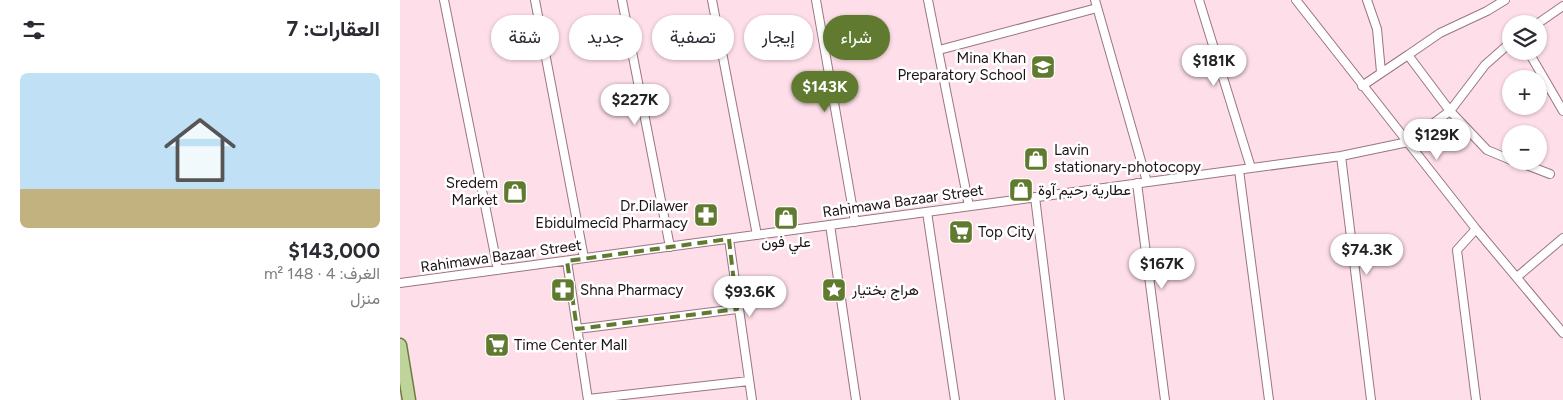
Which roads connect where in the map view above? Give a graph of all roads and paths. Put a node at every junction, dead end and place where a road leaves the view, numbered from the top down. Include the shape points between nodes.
1 (444, 0) edge
2 (535, 0) edge
3 (622, 0) edge
4 (712, 0) edge
5 (816, 0) edge
6 (928, 0) edge
7 (1095, 0) edge
8 (1199, 0) edge
9 (1296, 0) edge
10 (1368, 0) edge
11 (1505, 0) edge
12 (1563, 6) edge
13 (1097, 8) junction
14 (1547, 17) edge
15 (939, 50) junction
16 (1502, 50) edge
17 (1408, 55) junction
18 (1533, 60) edge
19 (1381, 72) junction
20 (1362, 86) junction
21 (1450, 111) junction
22 (1563, 112) edge
23 (1408, 142) junction
24 (1341, 156) junction
25 (1502, 156) edge
26 (1251, 168) junction
27 (1238, 170) junction
28 (1540, 170) edge
29 (1550, 174) dead end
30 (1147, 182) junction
31 (1137, 183) junction
32 (1036, 197) junction
33 (969, 206) junction
34 (927, 212) junction
35 (855, 222) junction
36 (830, 225) junction
37 (1476, 229) junction
38 (756, 235) junction
39 (1563, 238) edge
40 (729, 239) junction
41 (670, 247) junction
42 (584, 258) junction
43 (567, 261) junction
44 (498, 270) junction
45 (1517, 277) junction
46 (400, 284) edge
47 (737, 309) junction
48 (577, 329) junction
49 (1563, 333) edge
50 (400, 345) edge
51 (749, 381) junction
52 (408, 400) edge
53 (588, 400) edge
54 (752, 400) edge
55 (856, 400) edge
56 (955, 400) edge
57 (1060, 400) edge
58 (1165, 400) edge
59 (1269, 400) edge
60 (1372, 400) edge
61 (1476, 400) edge

1 - 44 street
2 - 42 street
3 - 41 street
4 - 38 street
5 - 35 street
6 - 15 street
7 - 13 street
8 - 26 street
9 - 20 street
10 - 19 street via 1376,29
11 - 17 street via 1440,33
12 - 14 street
13 - 15 street
13 - 30 street
15 - 33 street
16 - 21 street via 1484,66
17 - 19 street
17 - 21 street
18 - 22 street
19 - 20 street
20 - 23 street
21 - 23 street
21 - 25 street via 1487,150
23 - 24 street, Rahimawa Bazaar Street
23 - 37 street
24 - 26 street, Rahimawa Bazaar Street
24 - 60 street
26 - 27 street, Rahimawa Bazaar Street
27 - 30 street, Rahimawa Bazaar Street
27 - 59 street
28 - 29 street
30 - 31 street, Rahimawa Bazaar Street
31 - 32 street, Rahimawa Bazaar Street
31 - 58 street
32 - 33 street, Rahimawa Bazaar Street
32 - 57 street
33 - 34 street, Rahimawa Bazaar Street
34 - 35 street, Rahimawa Bazaar Street
34 - 56 street
35 - 36 street, Rahimawa Bazaar Street
36 - 38 street, Rahimawa Bazaar Street
36 - 55 street
37 - 45 street
37 - 61 street via 1457,250
38 - 40 street, Rahimawa Bazaar Street
39 - 45 street
40 - 41 street, Rahimawa Bazaar Street
40 - 47 street
41 - 42 street, Rahimawa Bazaar Street
42 - 43 street, Rahimawa Bazaar Street
43 - 44 street, Rahimawa Bazaar Street
43 - 48 street
44 - 46 street, Rahimawa Bazaar Street
45 - 49 street
47 - 48 street
47 - 51 street
48 - 53 street
50 - 52 main road
51 - 53 street
51 - 54 street

